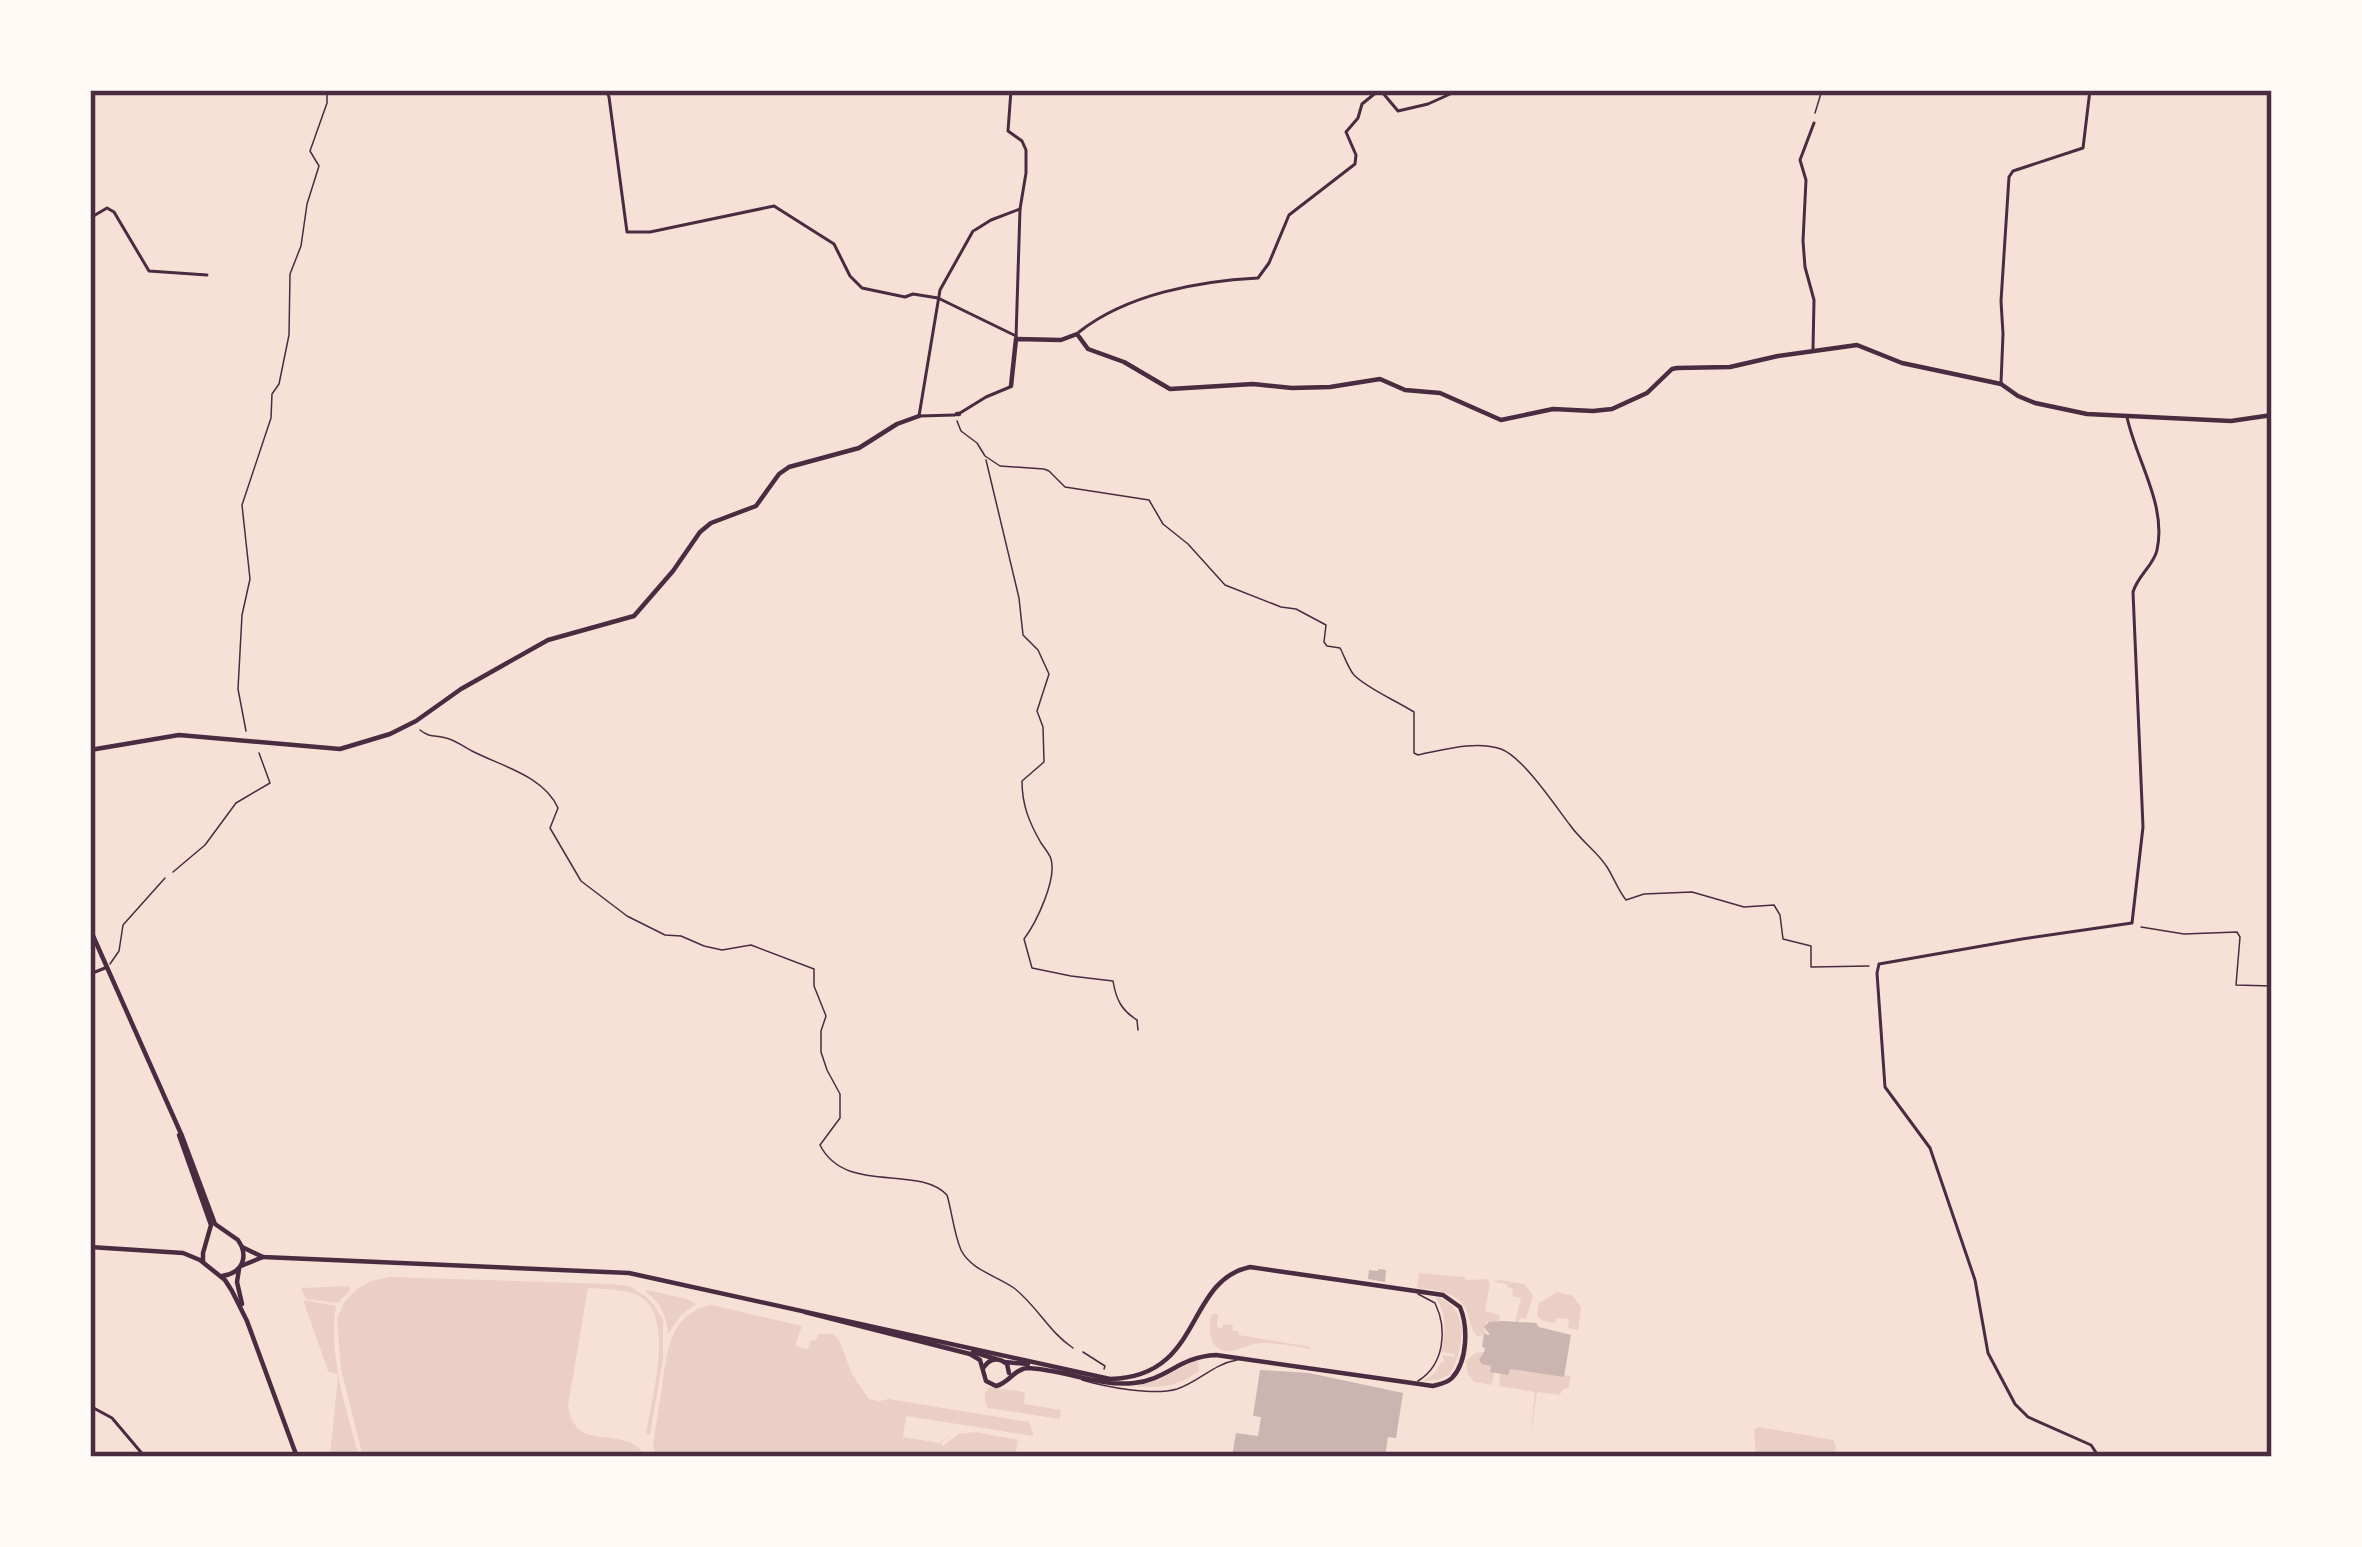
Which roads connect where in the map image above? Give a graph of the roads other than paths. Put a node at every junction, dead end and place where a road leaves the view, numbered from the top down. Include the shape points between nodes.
1 (606, 90) edge
2 (1011, 90) edge
3 (1459, 90) edge
4 (2090, 90) edge
5 (1814, 123) road end
6 (1020, 209) junction
7 (90, 218) edge
8 (207, 275) dead end
9 (938, 298) junction
10 (1077, 334) junction
11 (1016, 338) junction
12 (1813, 350) junction
13 (2001, 384) junction
14 (1011, 386) joint
15 (2272, 415) edge
16 (919, 416) junction
17 (2127, 416) junction
18 (90, 750) edge
19 (165, 878) road end
20 (90, 929) edge
21 (107, 967) junction
22 (90, 974) edge
23 (174, 1118) junction
24 (228, 1234) junction
25 (207, 1243) junction
26 (90, 1247) edge
27 (242, 1247) junction
28 (175, 1252) junction
29 (263, 1257) junction
30 (206, 1266) junction
31 (240, 1268) junction
32 (217, 1275) junction
33 (1409, 1290) junction
34 (805, 1312) junction
35 (247, 1321) junction
36 (926, 1337) junction
37 (1083, 1352) road end
38 (996, 1359) junction
39 (1237, 1360) dead end
40 (1004, 1362) junction
41 (1052, 1366) junction
42 (1104, 1369) dead end
43 (983, 1372) junction
44 (1068, 1374) junction
45 (1008, 1379) junction
46 (1419, 1383) junction
47 (90, 1406) edge
48 (145, 1457) edge
49 (297, 1457) edge
50 (2099, 1457) edge

1 - 9 street via 627,232 771,205 834,244 858,285
2 - 6 street via 1008,131 1025,150
3 - 10 street via 1398,111 1378,91 1362,104 1346,132 1355,164 1289,215 1258,278 1148,296
4 - 13 street via 2083,148 2009,176
5 - 12 street via 1800,160
6 - 9 street via 973,231
6 - 11 street
7 - 8 street via 101,209 114,212 149,271
9 - 11 street
9 - 16 street
10 - 11 main road
10 - 12 main road via 1088,349 1170,389 1381,379 1508,420 1553,409 1612,409 1647,393 1672,369
11 - 14 main road
12 - 13 main road via 1863,346 1902,363
13 - 17 main road via 2055,408
14 - 16 street via 958,414
15 - 17 main road
16 - 18 main road via 859,448 785,469 756,506 704,528 634,616 548,640 390,734 340,749 179,735
17 - 50 street via 2158,530 2156,556 2134,592 2143,827 2132,923 1879,964 1885,1087 1930,1148 1975,1280 1988,1353 2028,1417 2091,1445
19 - 21 lane via 123,925
20 - 21 main road
21 - 22 street
21 - 23 main road
23 - 24 main road via 212,1217
23 - 25 main road via 211,1225
24 - 25 main road
24 - 27 main road
25 - 28 main road
25 - 30 main road
26 - 28 main road
27 - 29 main road
27 - 31 main road
28 - 30 main road
29 - 31 main road
29 - 34 main road via 629,1273
30 - 32 main road
31 - 32 main road
31 - 35 main road
32 - 35 main road
33 - 41 main road via 1241,1268 1148,1373 1105,1378
33 - 46 lane via 1435,1304 1442,1324 1436,1364
33 - 46 main road via 1448,1297 1465,1321 1455,1374 1438,1385
34 - 36 main road
34 - 43 main road via 970,1354
35 - 49 main road
36 - 38 main road
36 - 41 main road
37 - 42 lane
38 - 40 main road
38 - 43 main road
39 - 44 lane via 1167,1391
40 - 41 main road
40 - 45 main road
43 - 45 main road via 992,1385
44 - 45 main road via 1027,1368
44 - 46 main road via 1140,1382 1216,1355
47 - 48 street via 112,1418

